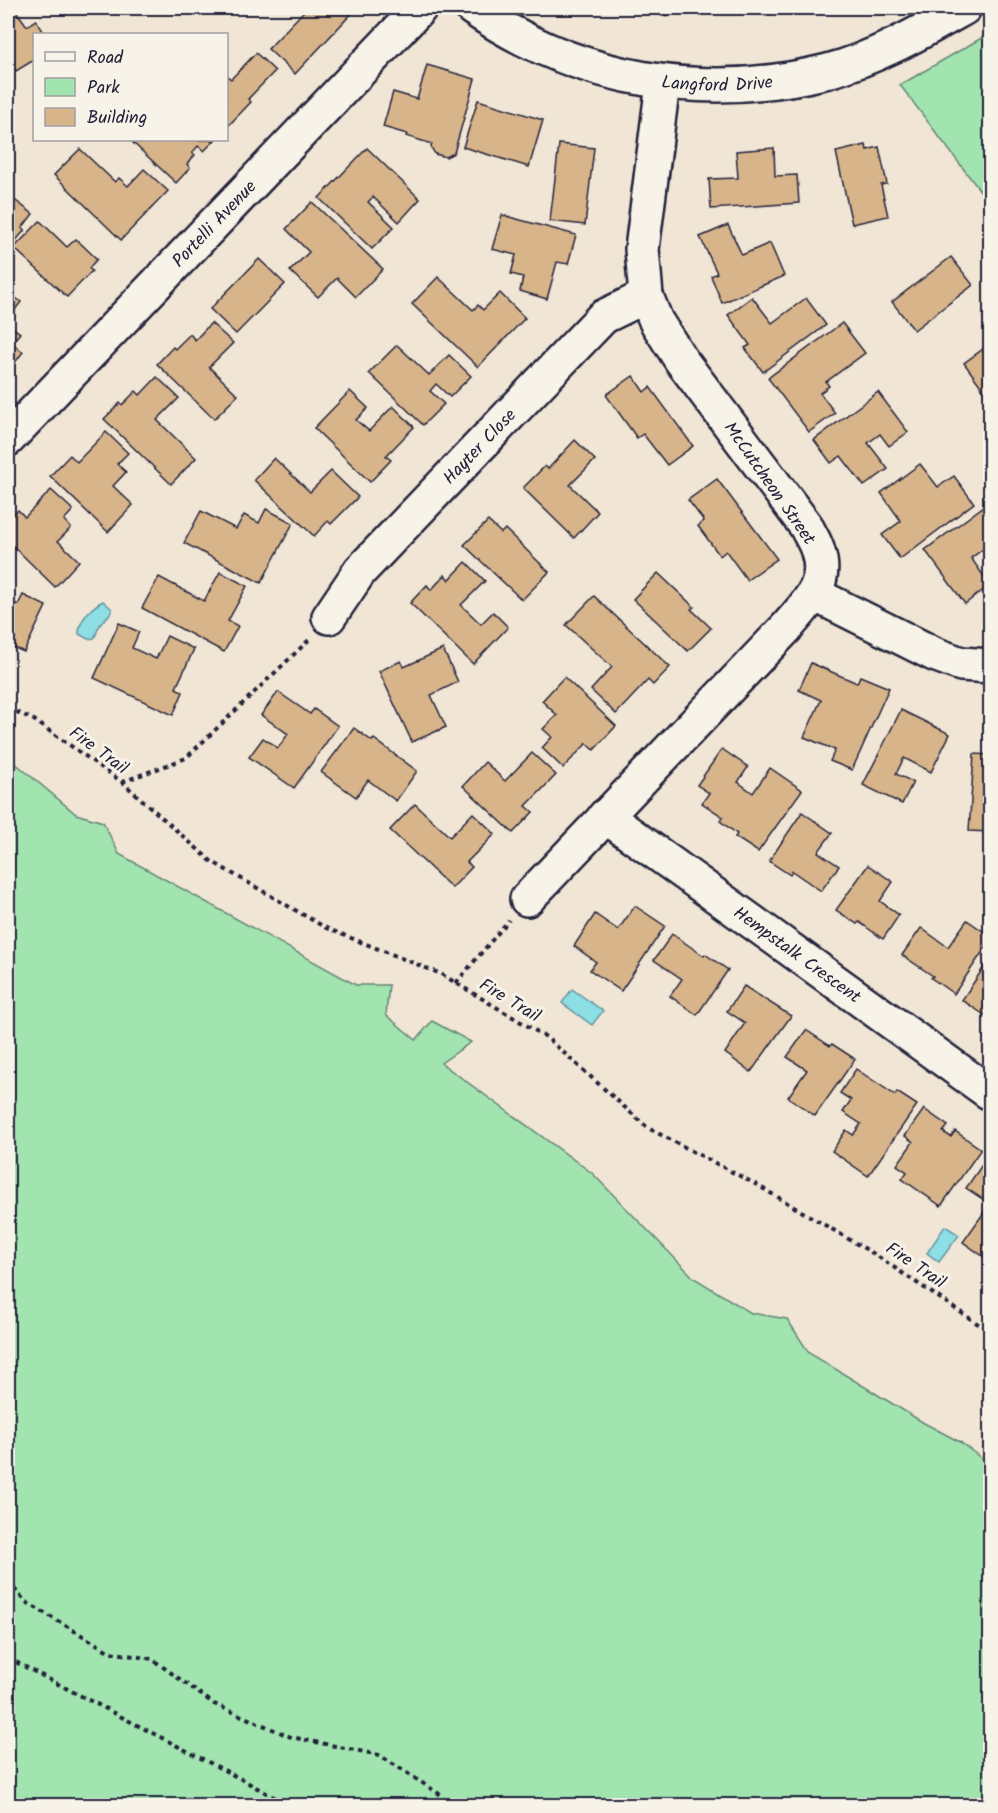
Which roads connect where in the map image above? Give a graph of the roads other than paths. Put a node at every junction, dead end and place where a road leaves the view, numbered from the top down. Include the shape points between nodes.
1 (420, 8) edge
2 (472, 8) edge
3 (964, 8) edge
4 (663, 83) junction
5 (646, 296) junction
6 (8, 439) edge
7 (814, 594) junction
8 (329, 617) road end
9 (990, 666) edge
10 (605, 816) junction
11 (527, 899) road end
12 (990, 1093) edge

1 - 6 street, Portelli Avenue
2 - 4 street, Langford Drive via 531,43 568,59
3 - 4 street, Langford Drive via 880,52 830,70 763,84
4 - 5 street, McCutcheon Street via 642,249
5 - 7 street, McCutcheon Street via 656,321 681,360 806,526 819,553 822,575
5 - 8 street, Hayter Close via 603,317 360,571
7 - 9 street via 934,654 961,664
7 - 10 street, McCutcheon Street
10 - 11 street, McCutcheon Street
10 - 12 street, Hempstalk Crescent

